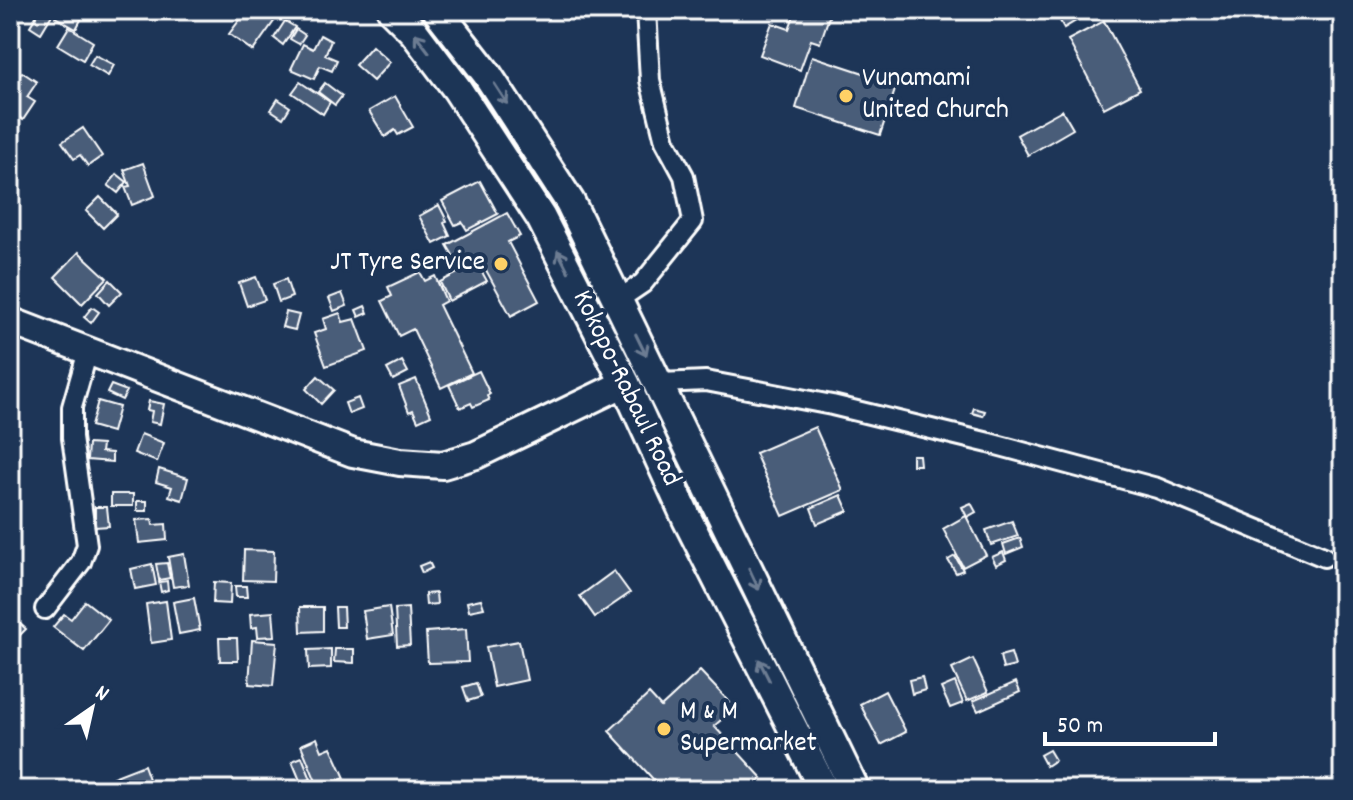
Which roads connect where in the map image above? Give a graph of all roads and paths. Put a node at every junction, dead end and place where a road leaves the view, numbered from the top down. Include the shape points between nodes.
1 (392, 10) edge
2 (437, 10) edge
3 (646, 10) edge
4 (618, 300) junction
5 (10, 321) edge
6 (88, 351) junction
7 (625, 383) junction
8 (660, 383) junction
9 (1324, 557) dead end
10 (45, 609) dead end
11 (824, 790) edge
12 (855, 790) edge

7 -> 1 main road, Kokopo-Rabaul Road via 541,218 457,89
2 -> 4 main road, Kokopo-Rabaul Road via 487,74 570,202
3 - 4 street via 650,80 665,141 684,176 693,221 643,283
4 -> 8 main road, Kokopo-Rabaul Road
5 - 6 street
6 - 7 street via 353,453 443,465 476,455
6 - 10 street via 72,407 87,545 81,562
11 -> 7 main road, Kokopo-Rabaul Road via 687,519
8 - 9 street via 706,381 989,443 1157,488
8 -> 12 main road, Kokopo-Rabaul Road

